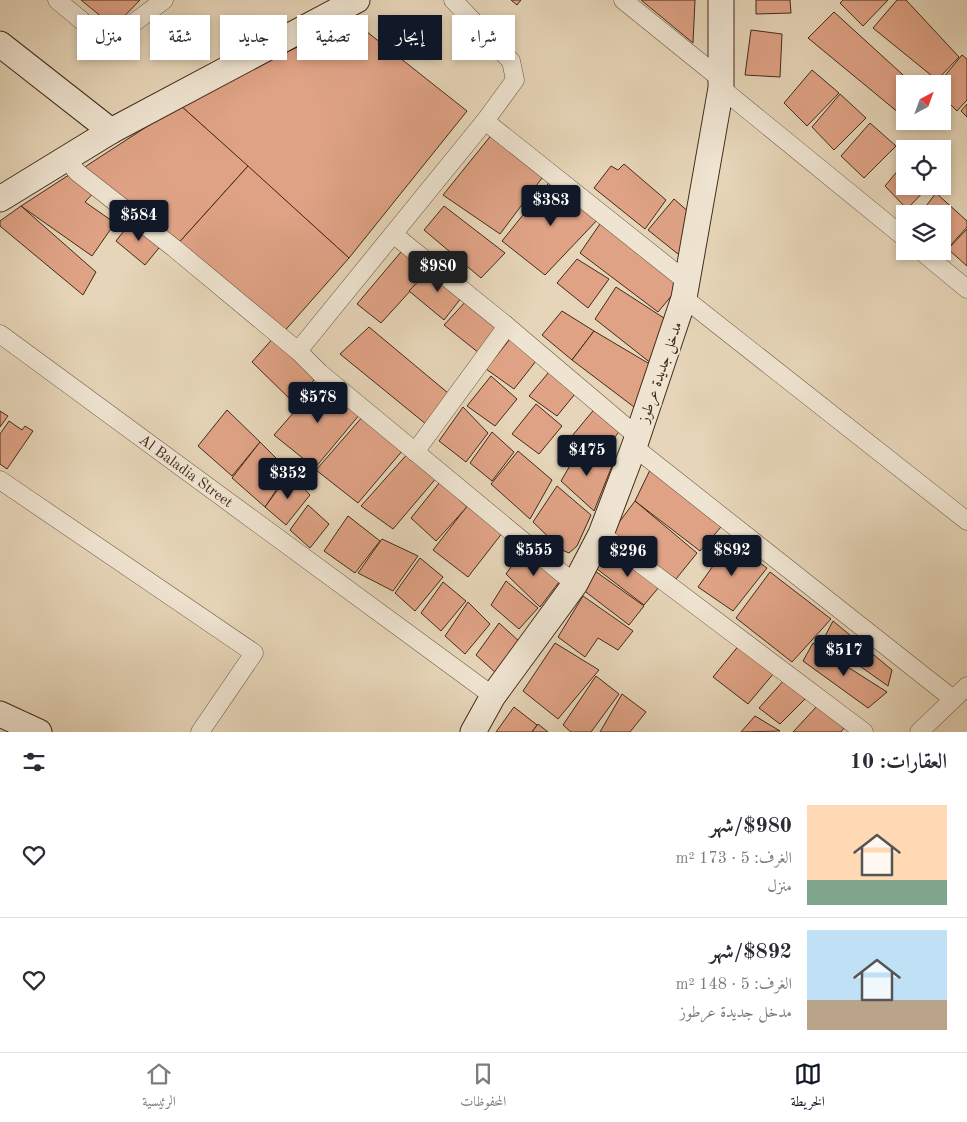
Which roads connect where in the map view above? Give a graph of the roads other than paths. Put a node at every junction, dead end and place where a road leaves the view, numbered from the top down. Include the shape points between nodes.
1 (57, 0) edge
2 (164, 0) edge
3 (357, 0) edge
4 (453, 0) edge
5 (623, 0) edge
6 (720, 0) edge
7 (0, 44) edge
8 (722, 84) junction
9 (485, 121) junction
10 (111, 131) junction
11 (65, 157) junction
12 (0, 199) edge
13 (896, 230) edge
14 (393, 234) junction
15 (932, 260) edge
16 (967, 289) edge
17 (685, 290) junction
18 (508, 326) junction
19 (0, 334) edge
20 (298, 351) junction
21 (636, 442) junction
22 (415, 452) junction
23 (0, 480) edge
24 (967, 521) edge
25 (602, 534) junction
26 (575, 584) junction
27 (967, 686) edge
28 (493, 696) junction
29 (953, 698) junction
30 (0, 714) edge
31 (39, 732) edge
32 (200, 732) edge
33 (473, 732) edge
34 (864, 732) edge
35 (919, 732) edge

1 - 2 street via 107,39 115,38
3 - 10 street
4 - 9 street via 511,61 515,71 515,80
5 - 8 street
6 - 8 street, مدخل جديدة عرطوز
7 - 10 street
8 - 13 street
8 - 17 street, مدخل جديدة عرطوز
9 - 14 street
9 - 17 street
10 - 11 street
11 - 12 street
11 - 20 street via 77,172
14 - 18 street
14 - 20 street
15 - 16 street
17 - 21 street, مدخل جديدة عرطوز
17 - 24 street
18 - 21 street
18 - 22 street
19 - 28 street, Al Baladia Street
20 - 22 street
21 - 25 street, مدخل جديدة عرطوز
21 - 29 street
22 - 26 street
23 - 32 street via 254,653
25 - 26 street, مدخل جديدة عرطوز
25 - 34 street
26 - 28 street, مدخل جديدة عرطوز
27 - 29 street
28 - 33 street, مدخل جديدة عرطوز
29 - 35 street
30 - 31 street

